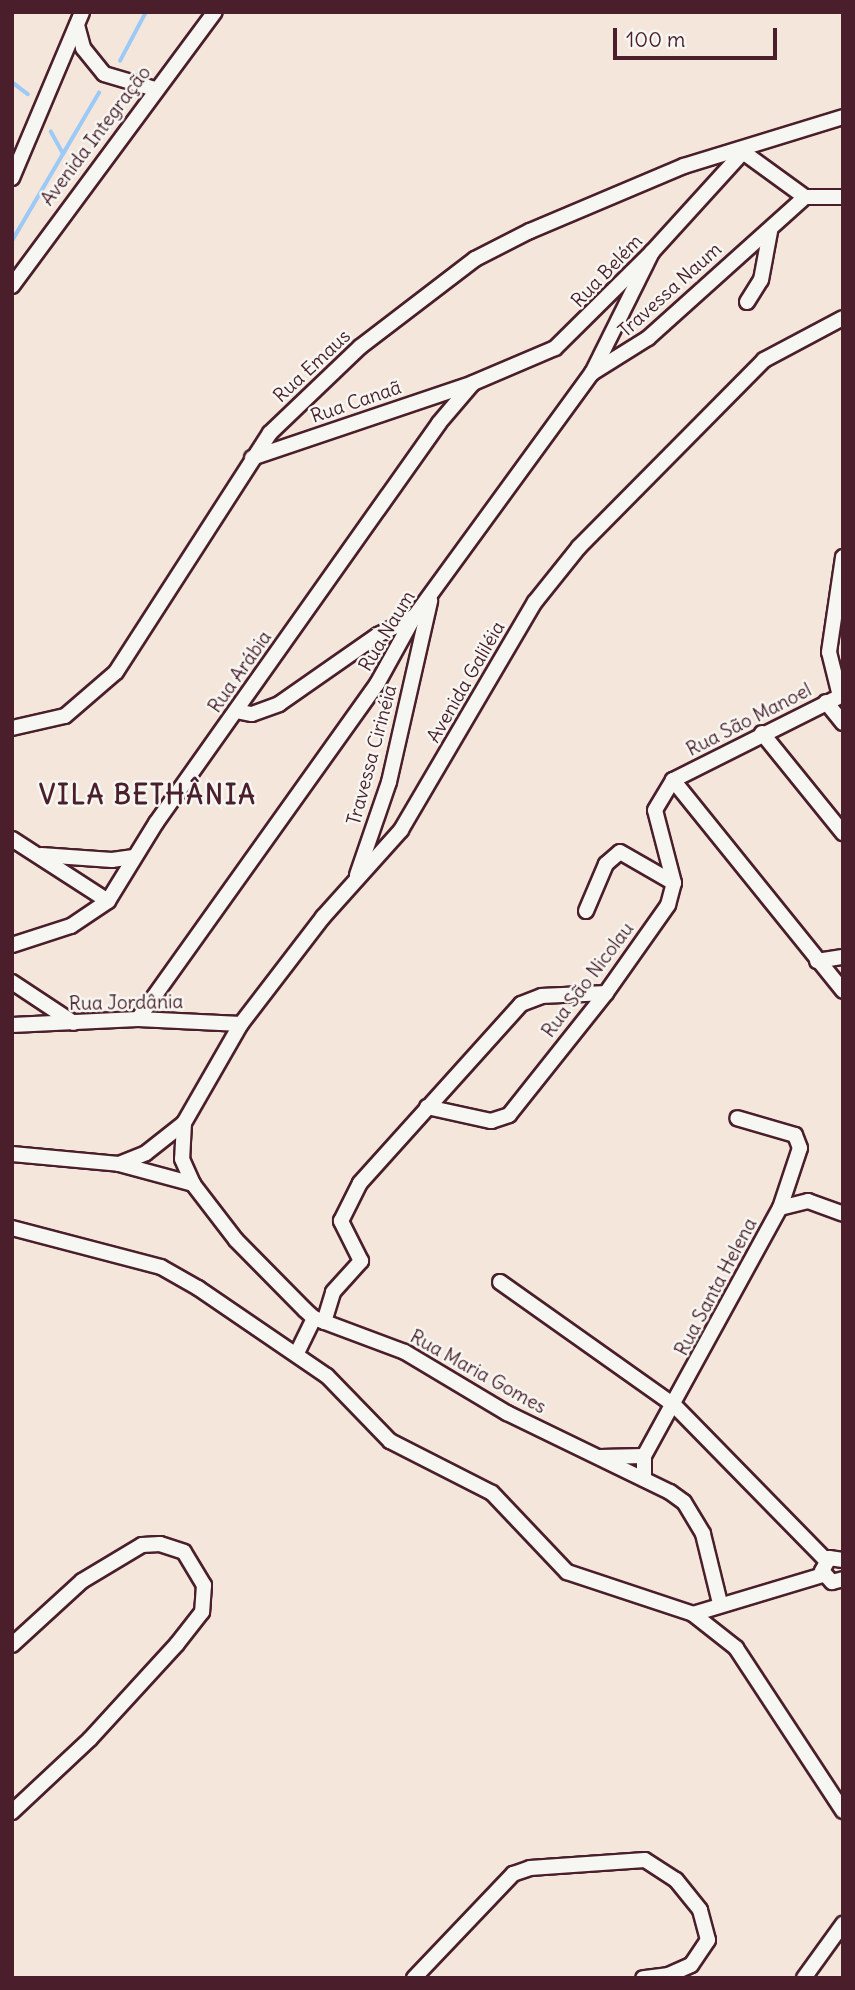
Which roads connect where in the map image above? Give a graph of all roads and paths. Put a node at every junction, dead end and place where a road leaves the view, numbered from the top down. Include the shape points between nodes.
1 (215, 12) edge
2 (80, 19) edge
3 (155, 89) junction
4 (843, 117) edge
5 (743, 152) junction
6 (12, 178) edge
7 (805, 197) junction
8 (843, 197) edge
9 (770, 232) junction
10 (652, 253) junction
11 (12, 286) edge
12 (747, 302) dead end
13 (843, 318) edge
14 (592, 373) junction
15 (473, 383) junction
16 (252, 458) junction
17 (843, 557) edge
18 (432, 594) junction
19 (414, 617) junction
20 (841, 696) edge
21 (825, 702) junction
22 (236, 711) junction
23 (843, 723) edge
24 (12, 728) edge
25 (762, 733) junction
26 (673, 780) junction
27 (843, 833) edge
28 (12, 839) edge
29 (37, 855) junction
30 (134, 857) junction
31 (354, 883) junction
32 (674, 883) junction
33 (108, 901) junction
34 (586, 911) dead end
35 (12, 945) edge
36 (843, 957) edge
37 (817, 961) junction
38 (12, 982) edge
39 (843, 991) edge
40 (606, 993) junction
41 (138, 1019) junction
42 (74, 1023) junction
43 (241, 1024) junction
44 (12, 1025) edge
45 (427, 1107) junction
46 (737, 1118) dead end
47 (184, 1123) junction
48 (12, 1154) edge
49 (119, 1164) junction
50 (193, 1184) junction
51 (780, 1208) junction
52 (843, 1214) edge
53 (12, 1228) edge
54 (500, 1282) dead end
55 (319, 1320) junction
56 (297, 1353) junction
57 (676, 1406) junction
58 (644, 1456) junction
59 (596, 1457) junction
60 (644, 1479) junction
61 (843, 1560) edge
62 (825, 1568) junction
63 (843, 1579) edge
64 (720, 1603) junction
65 (693, 1614) junction
66 (12, 1645) edge
67 (843, 1811) edge
68 (12, 1812) edge
69 (843, 1924) edge
70 (843, 1942) edge
71 (827, 1948) junction
72 (416, 1977) edge
73 (643, 1978) edge
74 (804, 1978) edge

1 - 3 street, Avenida Integração
2 - 3 street via 83,48 104,74
2 - 6 street
3 - 11 street, Avenida Integração
4 - 5 street, Rua Emaus
5 - 7 street
5 - 10 street, Rua Belém
5 - 16 street, Rua Emaus via 703,160 615,194 475,260 337,367 270,433
7 - 8 street
7 - 9 street, Travessa Naum
9 - 12 street via 761,280
9 - 14 street, Travessa Naum via 726,265 648,338
10 - 14 street, Rua Naum
10 - 15 street, Rua Belém via 555,348
13 - 31 street, Avenida Galiléia via 764,360 579,547 535,602 401,830
14 - 18 street, Rua Naum
15 - 16 street, Rua Canaã
15 - 22 street, Rua Arábia via 439,423
16 - 24 street, Rua Emaus via 116,672 65,716
17 - 20 street via 829,652
18 - 19 street, Rua Naum
18 - 31 street, Travessa Cirinéia via 389,782
19 - 22 street via 378,635 279,704 252,714
19 - 41 street, Rua Naum via 377,684
20 - 21 street, Rua São Manoel
21 - 23 street
21 - 25 street, Rua São Manoel
22 - 30 street, Rua Arábia
25 - 26 street, Rua São Manoel
25 - 27 street
26 - 32 street via 655,810
26 - 37 street
28 - 29 street
29 - 30 street
29 - 33 street
30 - 33 street, Rua Arábia
31 - 43 street, Avenida Galiléia
32 - 34 street via 621,852 606,864
32 - 40 street, Rua São Nicolau via 668,905
33 - 35 street, Rua Arábia via 71,926
36 - 37 street
37 - 39 street
38 - 42 street
40 - 45 street via 542,996 521,1004
40 - 45 street, Rua São Nicolau via 502,1120
41 - 42 street, Rua Jordânia
41 - 43 street, Rua Jordânia
42 - 44 street, Rua Jordânia
43 - 47 street, Avenida Galiléia
45 - 55 street via 360,1183 344,1210 341,1230 358,1249 361,1261 333,1292
46 - 51 street via 788,1131 800,1141
47 - 49 street via 146,1153
47 - 50 street via 182,1159
48 - 49 street
49 - 50 street
50 - 55 street, Rua Maria Gomes via 274,1282
51 - 52 street, Rua Santa Helena via 808,1202
51 - 57 street, Rua Santa Helena
53 - 56 street via 161,1267
54 - 57 street
55 - 56 street
55 - 59 street, Rua Maria Gomes via 405,1352 507,1413
56 - 65 street via 327,1376 390,1441 492,1493 567,1572
57 - 58 street, Rua Santa Helena
57 - 62 street
58 - 59 street
58 - 60 street
59 - 60 street, Rua Maria Gomes
60 - 64 street, Rua Maria Gomes via 670,1492 692,1514 703,1534
61 - 62 street
62 - 63 street via 832,1582
62 - 64 street
64 - 65 street
65 - 67 street via 736,1647
66 - 68 street via 82,1581 142,1545 160,1544 184,1552 204,1585 202,1612 177,1644 90,1740
69 - 71 street
70 - 71 street
71 - 74 street
72 - 73 street via 513,1874 530,1868 645,1860 676,1880 700,1910 708,1940 691,1965 669,1975

